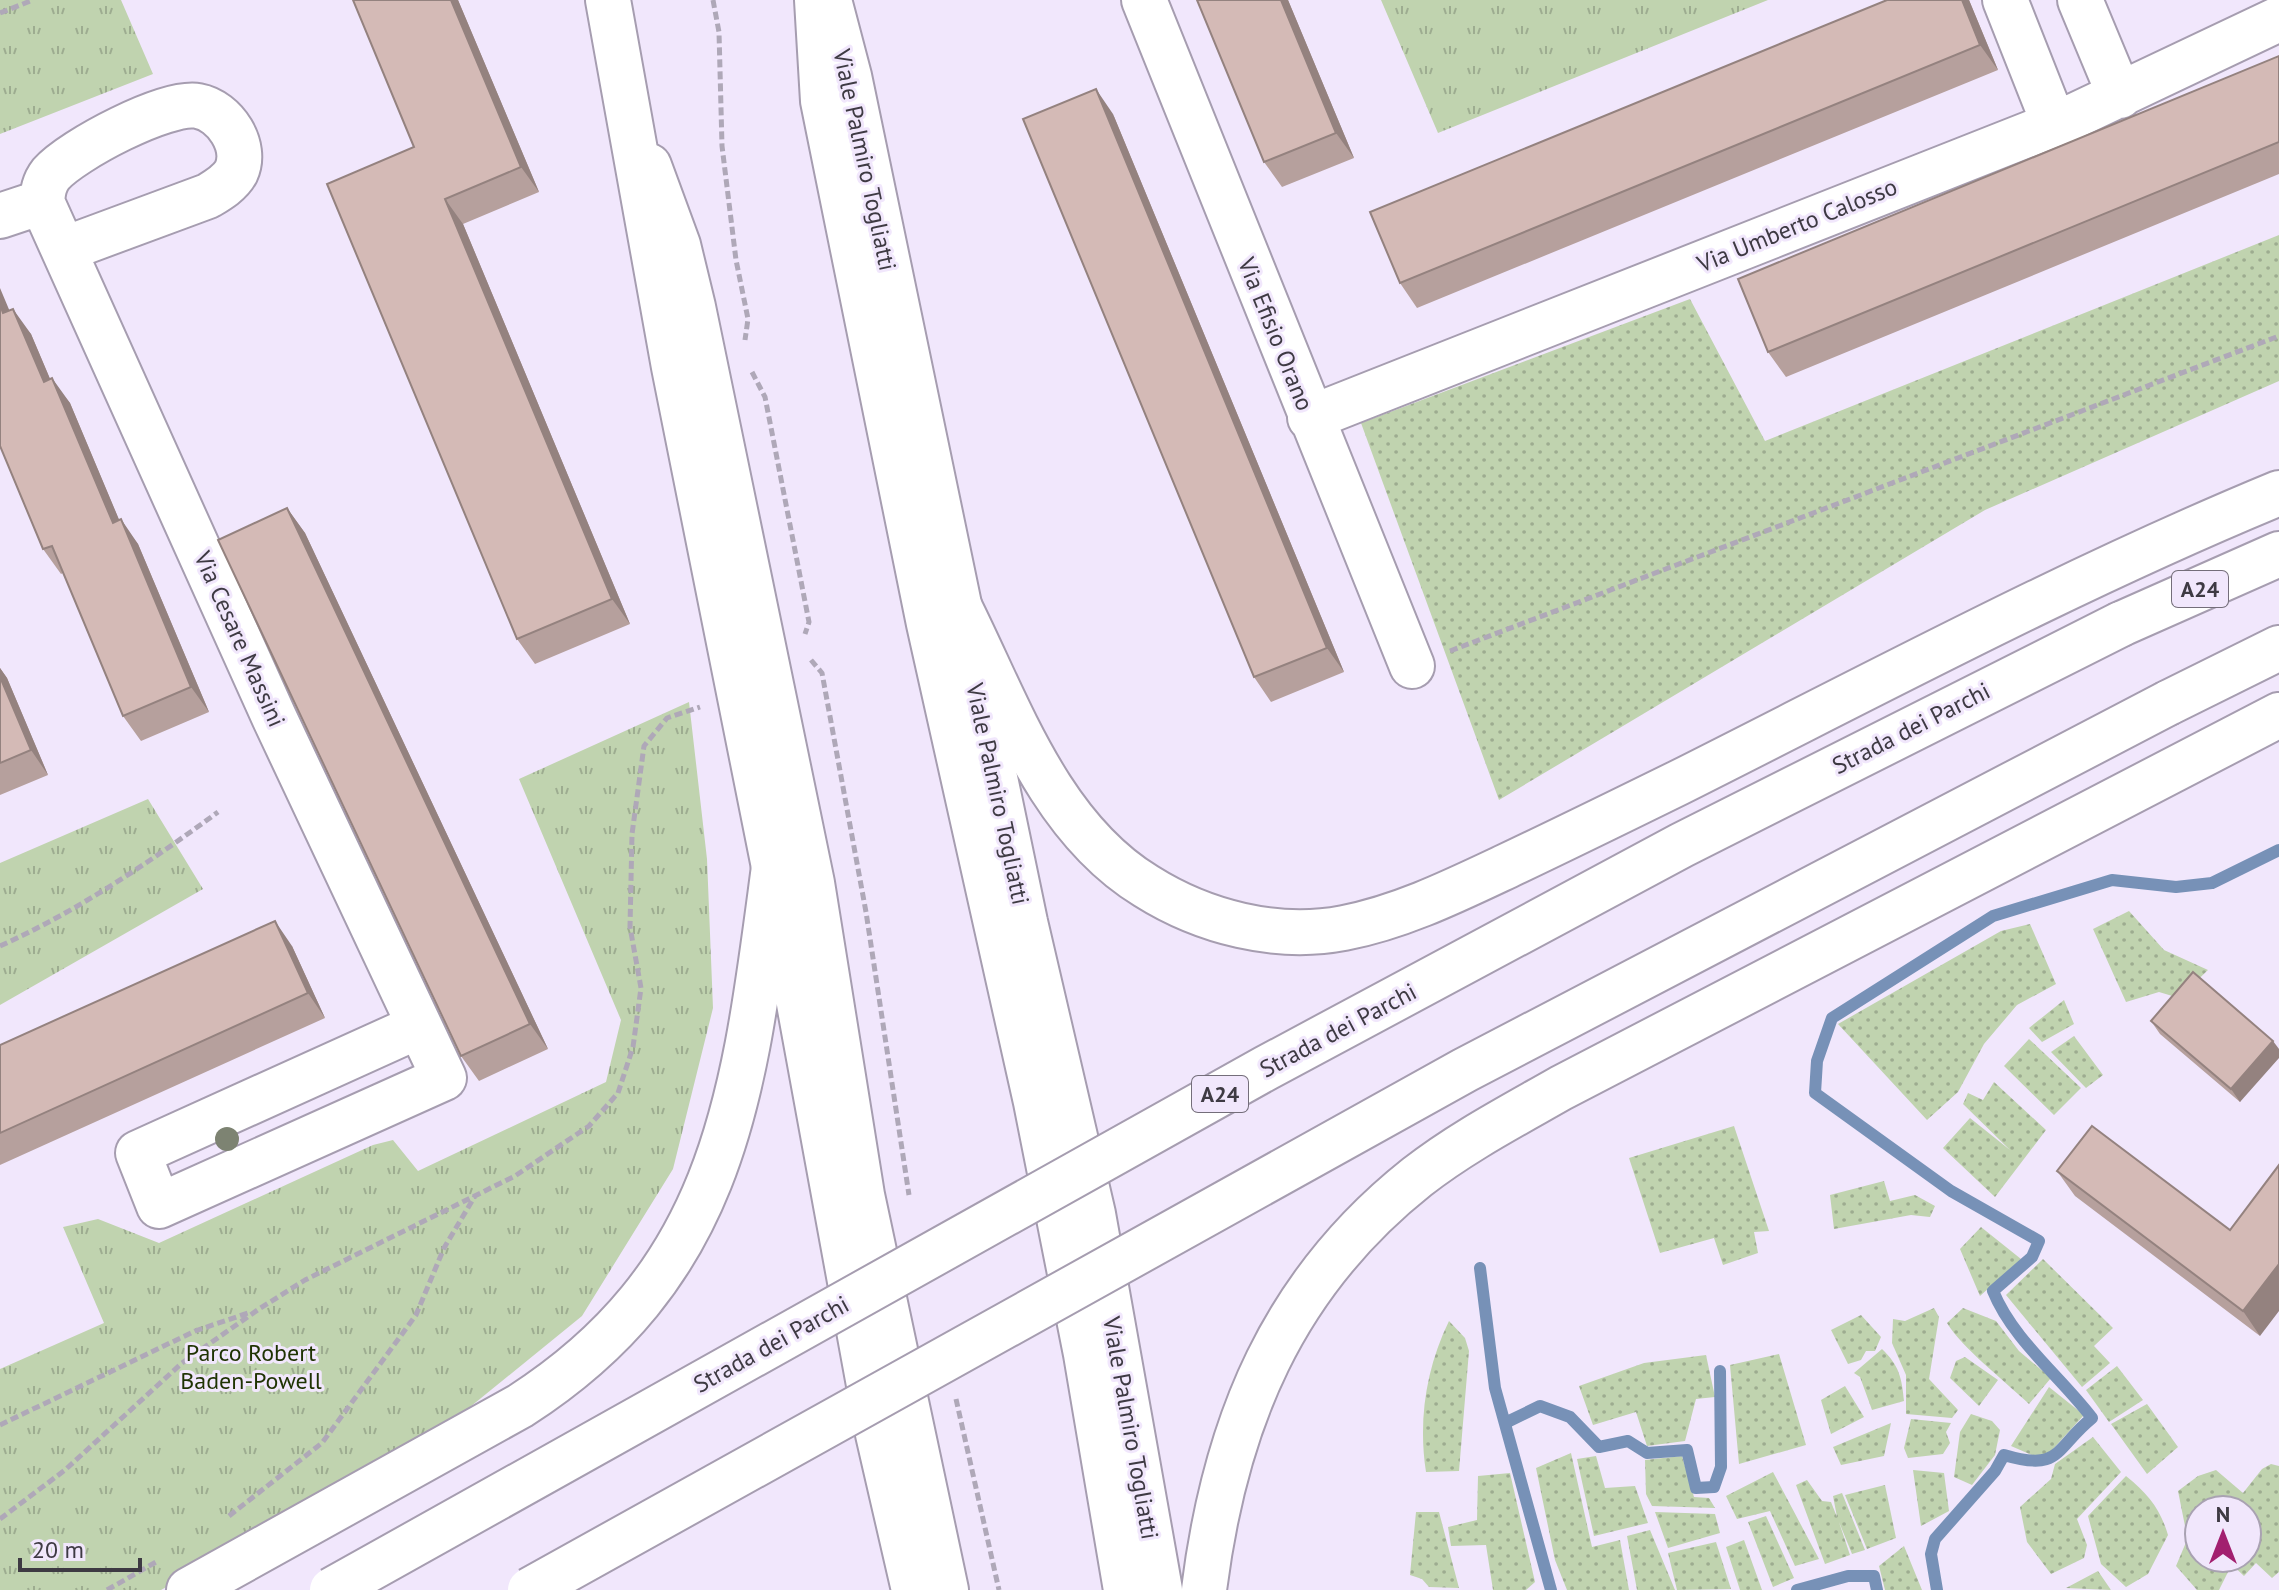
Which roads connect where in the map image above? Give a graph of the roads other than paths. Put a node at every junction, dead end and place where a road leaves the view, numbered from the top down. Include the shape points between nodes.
1 (608, 0) edge
2 (817, 0) edge
3 (829, 0) edge
4 (1144, 0) edge
5 (2005, 0) edge
6 (2080, 0) edge
7 (2279, 19) edge
8 (2120, 96) junction
9 (631, 123) junction
10 (2054, 124) junction
11 (42, 202) junction
12 (0, 216) edge
13 (65, 249) junction
14 (1310, 418) junction
15 (2279, 493) edge
16 (2279, 554) edge
17 (959, 606) junction
18 (2279, 648) edge
19 (1412, 666) road end
20 (2279, 715) edge
21 (774, 867) junction
22 (419, 1026) junction
23 (180, 1572) edge
24 (332, 1590) edge
25 (530, 1590) edge
26 (914, 1590) edge
27 (946, 1590) edge
28 (1126, 1590) edge
29 (1160, 1590) edge
30 (1204, 1590) edge

1 - 9 main road
2 - 28 main road, Viale Palmiro Togliatti via 823,101 929,624 1036,1102
3 - 17 main road, Viale Palmiro Togliatti
4 - 14 main road, Via Efisio Orano
5 - 10 main road
6 - 8 main road
7 - 8 main road, Via Umberto Calosso
8 - 10 main road, Via Umberto Calosso
9 - 21 main road
9 - 27 main road via 687,277 812,883 865,1210
10 - 14 main road, Via Umberto Calosso
11 - 12 main road
11 - 13 main road, Via Cesare Massini
11 - 13 main road via 44,184 63,163 150,114 198,106 219,117 235,138 239,157 224,186
13 - 22 main road, Via Cesare Massini
14 - 19 main road, Via Efisio Orano
15 - 17 main road via 2091,577 1461,887 1392,915 1321,931 1265,930 1204,914 1145,885 1111,860 1056,797
16 - 24 main road, Strada dei Parchi / A24, bridge via 2121,624 1682,845 1266,1068
17 - 29 main road, Viale Palmiro Togliatti via 1093,1214
18 - 25 main road, bridge via 1465,1070
20 - 30 main road via 1561,1088 1417,1177 1332,1257 1262,1370 1216,1503
21 - 23 main road via 747,1057 727,1139 693,1222 628,1316 568,1372 520,1406
21 - 26 main road via 878,1434
22 - 22 main road, Via Cesare Massini via 444,1078 159,1206 138,1153

